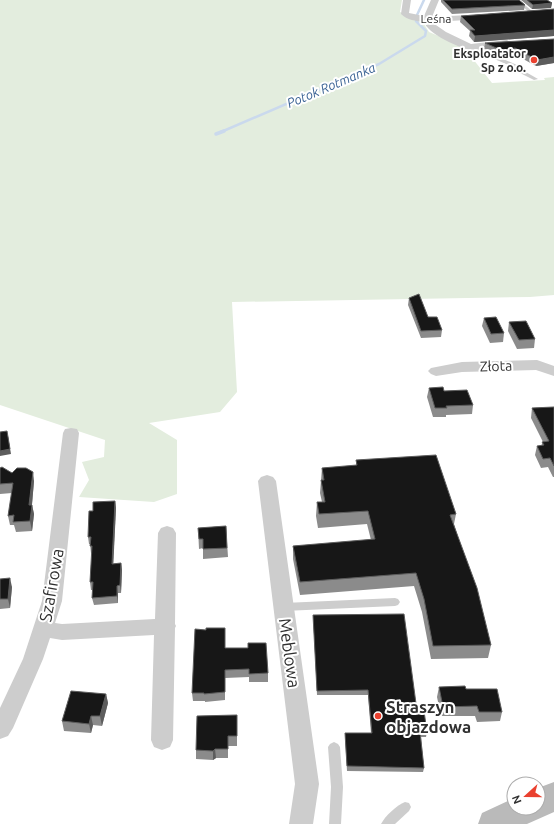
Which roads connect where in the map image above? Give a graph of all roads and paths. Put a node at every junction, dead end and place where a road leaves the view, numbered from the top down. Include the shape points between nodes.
1 (407, 0) edge
2 (435, 0) edge
3 (517, 0) edge
4 (535, 12) joint
5 (516, 14) edge
6 (493, 15) edge
7 (428, 19) junction
8 (517, 42) edge
9 (471, 47) junction
10 (536, 79) dead end
11 (436, 371) dead end
12 (554, 371) edge
13 (71, 433) dead end
14 (267, 482) dead end
15 (167, 533) dead end
16 (395, 602) dead end
17 (284, 607) junction
18 (166, 626) junction
19 (43, 629) junction
20 (0, 729) edge
21 (162, 740) dead end
22 (334, 747) dead end
23 (405, 807) dead end
24 (510, 816) edge
25 (301, 824) edge
26 (335, 824) edge
27 (387, 824) edge
28 (494, 824) edge

1 - 7 street, Leśna via 406,15
2 - 7 street
3 - 4 lane
4 - 5 street
6 - 7 street, Leśna
7 - 9 street via 431,27 437,32
8 - 9 street
9 - 10 lane via 515,66
11 - 12 street, Złota via 462,367 537,365
13 - 19 street, Szafirowa via 52,601
14 - 17 street, Meblowa
15 - 18 street
16 - 17 lane
17 - 25 street, Meblowa via 307,784
18 - 19 street via 62,632
18 - 21 street
19 - 20 street, Szafirowa via 33,659
22 - 26 lane via 337,787
23 - 27 lane
24 - 28 main road

